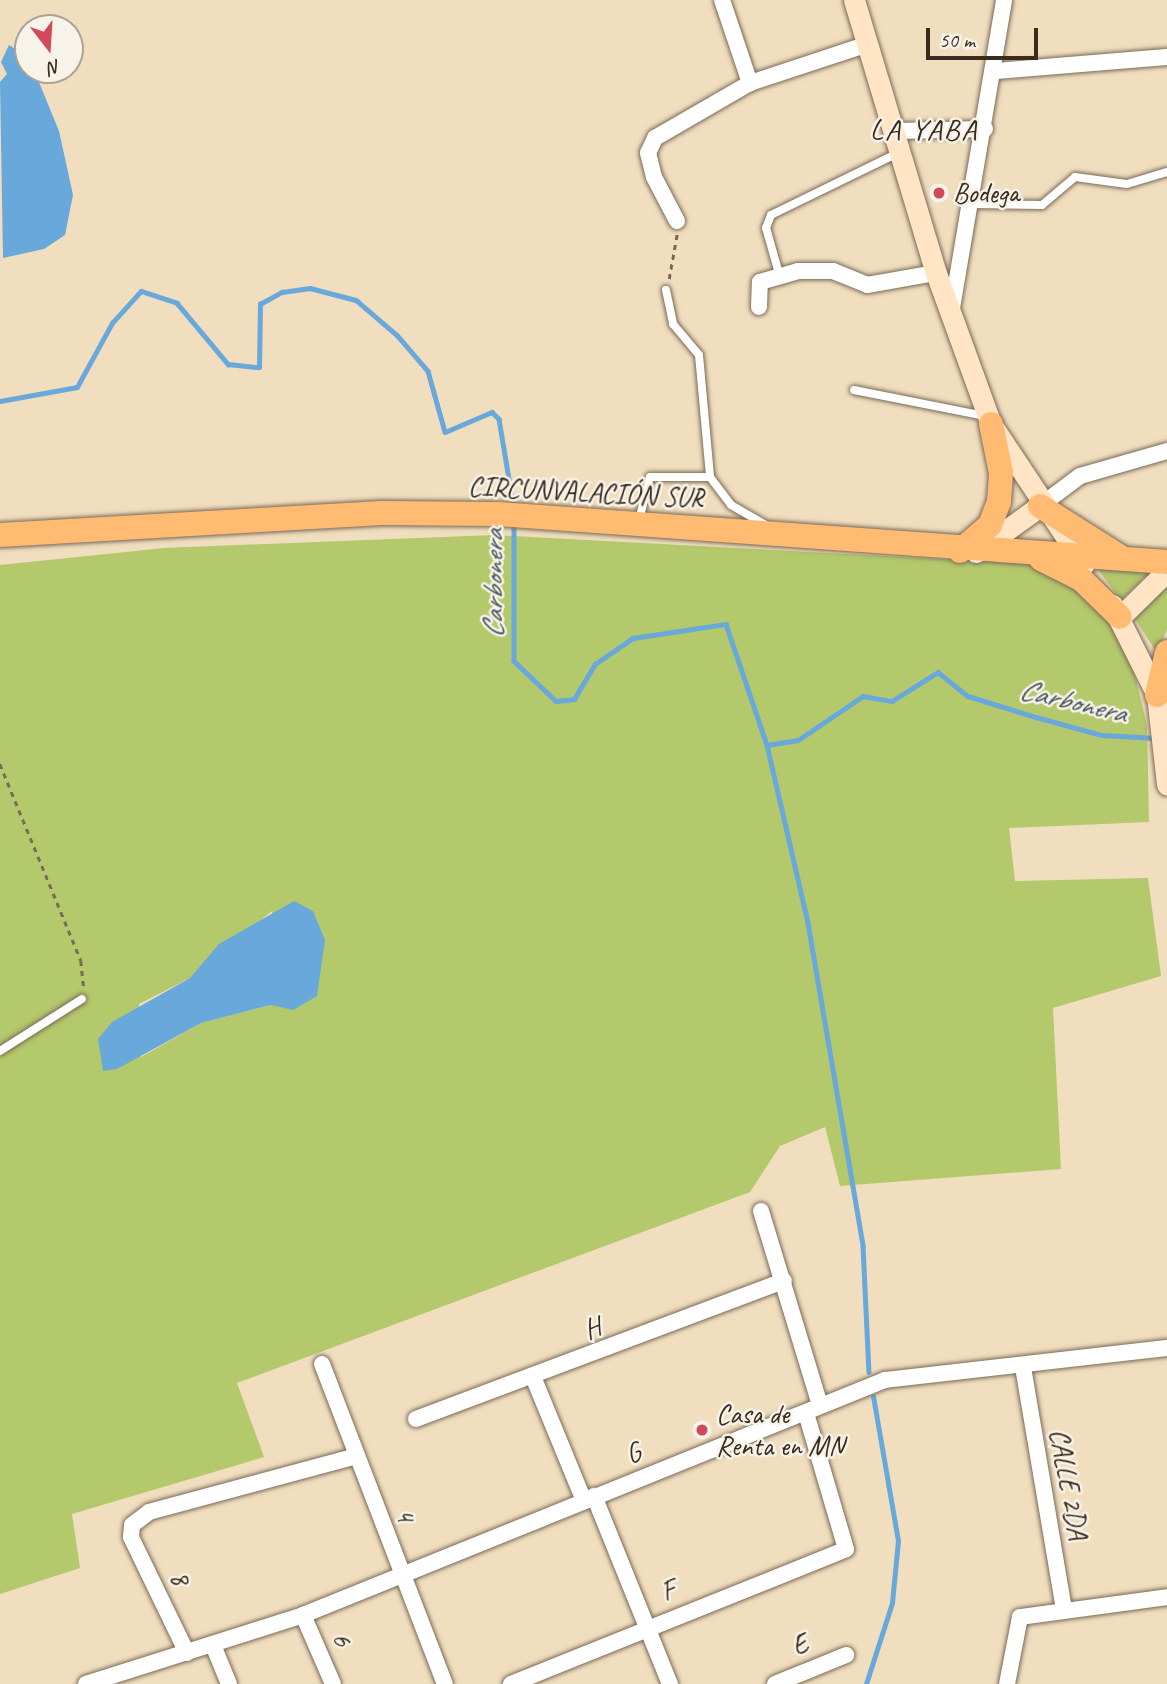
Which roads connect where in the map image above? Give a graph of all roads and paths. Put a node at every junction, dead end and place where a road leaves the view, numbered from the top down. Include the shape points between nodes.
1 (722, 0) edge
2 (854, 0) edge
3 (1004, 0) edge
4 (868, 44) junction
5 (1167, 57) edge
6 (995, 71) junction
7 (750, 83) junction
8 (985, 129) junction
9 (894, 131) junction
10 (900, 152) junction
11 (1167, 172) edge
12 (971, 204) junction
13 (677, 221) joint
14 (936, 273) junction
15 (780, 276) junction
16 (666, 290) joint
17 (759, 307) dead end
18 (951, 314) junction
19 (853, 390) dead end
20 (989, 420) junction
21 (1167, 451) edge
22 (710, 477) junction
23 (1040, 506) junction
24 (638, 522) junction
25 (0, 535) edge
26 (783, 535) junction
27 (968, 552) junction
28 (1034, 556) junction
29 (1079, 557) junction
30 (1125, 559) junction
31 (1167, 562) edge
32 (1167, 571) edge
33 (1120, 617) junction
34 (1167, 652) edge
35 (1157, 695) junction
36 (0, 764) edge
37 (1167, 784) edge
38 (82, 999) joint
39 (0, 1051) edge
40 (761, 1212) dead end
41 (784, 1281) junction
42 (1167, 1348) edge
43 (322, 1364) dead end
44 (1023, 1367) junction
45 (534, 1379) junction
46 (813, 1409) junction
47 (416, 1419) dead end
48 (354, 1457) junction
49 (589, 1499) junction
50 (400, 1576) junction
51 (1167, 1597) edge
52 (1064, 1610) junction
53 (303, 1615) junction
54 (648, 1627) junction
55 (213, 1645) junction
56 (187, 1653) junction
57 (846, 1655) dead end
58 (135, 1677) edge
59 (86, 1684) edge
60 (229, 1684) edge
61 (333, 1684) edge
62 (445, 1684) edge
63 (511, 1684) edge
64 (670, 1684) edge
65 (775, 1684) edge
66 (1007, 1684) edge

1 - 7 street
2 - 4 main road
3 - 6 street
4 - 7 street
4 - 9 main road
5 - 6 street
6 - 8 street
7 - 13 street via 655,138 648,153 654,177
8 - 9 street
8 - 12 street
9 - 10 main road
10 - 14 main road
10 - 15 lane via 771,215 766,228
11 - 12 lane via 1127,184 1075,177 1042,205
12 - 18 street
13 - 16 path
14 - 15 street via 867,285 819,270
14 - 18 main road
15 - 17 street via 760,282
16 - 22 lane via 673,324 699,355
18 - 20 main road
19 - 20 lane
20 - 23 main road
20 - 27 main road via 1001,473 999,502 990,525
21 - 23 street via 1080,476
22 - 24 lane via 650,477
22 - 26 lane via 730,505
23 - 27 main road
23 - 29 main road
23 - 30 main road
24 - 25 main road, CIRCUNVALACIÓN SUR via 381,513
24 - 26 main road, CIRCUNVALACIÓN SUR
26 - 27 main road, CIRCUNVALACIÓN SUR
27 - 28 main road, CIRCUNVALACIÓN SUR
28 - 29 main road, CIRCUNVALACIÓN SUR
28 - 33 main road via 1081,579
29 - 30 main road, CIRCUNVALACIÓN SUR
29 - 33 main road
30 - 31 main road, CIRCUNVALACIÓN SUR
32 - 33 main road
33 - 35 main road
34 - 35 main road
35 - 37 main road
36 - 38 path via 81,961
38 - 39 lane
40 - 41 street
41 - 45 street, H
41 - 46 street
42 - 44 street, G
43 - 48 street, 4
44 - 46 street, G via 885,1380
44 - 52 street, CALLE 2DA
45 - 47 street, H
45 - 49 street
46 - 49 street, G
46 - 54 street, F via 846,1549
48 - 50 street, 4
48 - 56 street, 8 via 149,1512 132,1525 131,1537
49 - 50 street, G
49 - 54 street
50 - 53 street, G
50 - 62 street, 4
51 - 52 street
52 - 66 street via 1020,1617
53 - 55 street, G
53 - 61 street, 6
54 - 63 street, F
54 - 64 street
55 - 56 street, G
55 - 60 street
56 - 58 street, G
57 - 65 street, E
58 - 59 street, G

